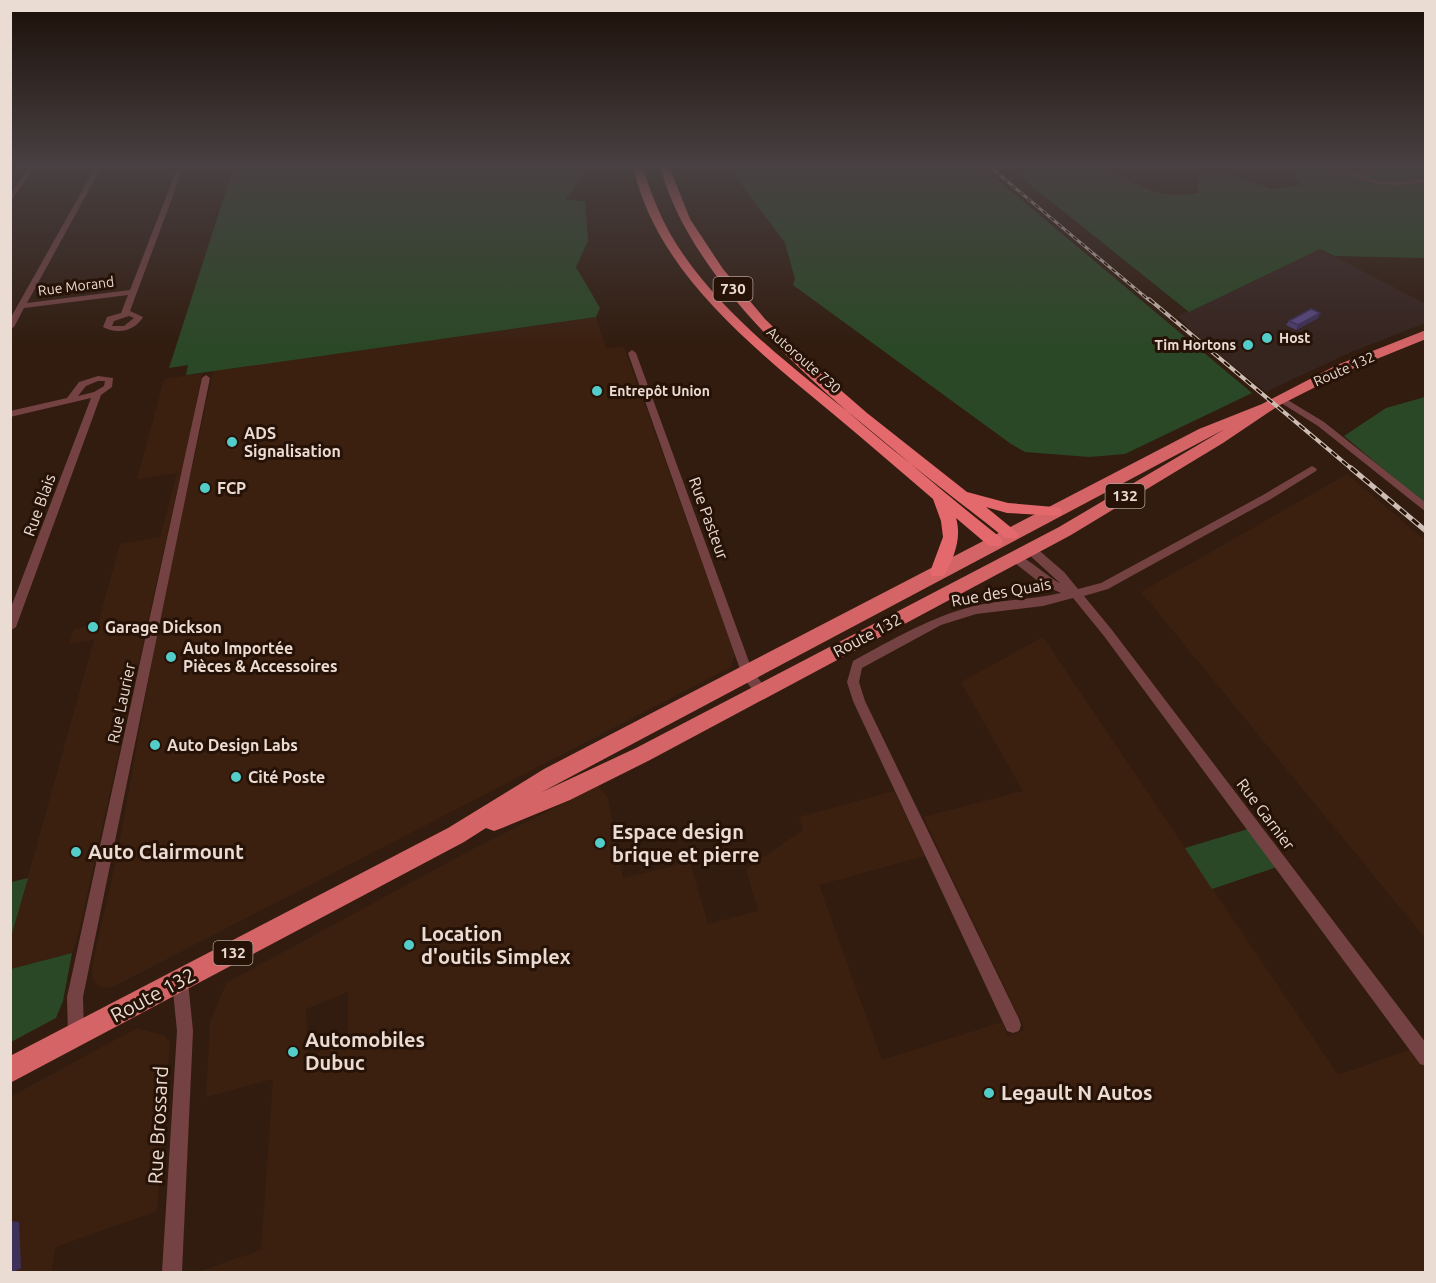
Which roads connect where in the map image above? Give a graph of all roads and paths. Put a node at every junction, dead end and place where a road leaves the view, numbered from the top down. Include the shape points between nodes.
1 (66, 226) edge
2 (158, 226) edge
3 (661, 226) edge
4 (690, 226) edge
5 (134, 292) junction
6 (22, 306) junction
7 (125, 314) dead end
8 (10, 327) edge
9 (1425, 334) edge
10 (632, 353) dead end
11 (206, 378) dead end
12 (97, 394) junction
13 (72, 398) junction
14 (1281, 399) junction
15 (1264, 408) junction
16 (10, 414) edge
17 (1312, 469) dead end
18 (958, 492) junction
19 (937, 493) junction
20 (1425, 509) edge
21 (1054, 512) junction
22 (1011, 534) junction
23 (995, 542) junction
24 (1022, 553) junction
25 (938, 572) junction
26 (1075, 595) junction
27 (10, 627) edge
28 (747, 672) junction
29 (762, 691) junction
30 (596, 752) junction
31 (608, 772) junction
32 (456, 835) junction
33 (180, 981) junction
34 (1013, 1025) dead end
35 (76, 1035) junction
36 (1425, 1058) edge
37 (10, 1070) edge
38 (172, 1272) edge

1 - 6 street
2 - 5 street
3 - 19 highway, Autoroute 730 / 730 via 720,305 786,367
4 - 18 highway, Autoroute 730 / 730 via 743,301 819,377
5 - 6 street, Rue Morand
5 - 7 street
6 - 8 street
9 - 14 highway, Route 132 / 132 via 1342,368
10 - 28 street, Rue Pasteur
11 - 35 street, Rue Laurier via 75,997
12 - 13 street
12 - 13 street, Rue Blais via 108,387 110,380 88,381 77,388
12 - 27 street, Rue Blais
13 - 16 street
14 - 15 highway, Route 132 / 132
14 - 20 street via 1321,424
15 - 21 highway, Route 132 / 132 via 1204,432
15 - 24 highway, Route 132 / 132 via 1089,518
17 - 26 street, Rue des Quais via 1123,577
18 - 21 highway via 1007,508
18 - 22 highway, Autoroute 730 / 730
19 - 23 highway, Autoroute 730 / 730
19 - 25 highway via 953,534
21 - 22 highway, Route 132 / 132
22 - 23 highway, Route 132 / 132
22 - 24 highway
23 - 24 highway
23 - 25 highway, Route 132 / 132
24 - 26 street, Rue Garnier via 1060,575
24 - 26 street, Rue Garnier via 1047,582
24 - 29 highway, Route 132 / 132
25 - 28 highway, Route 132 / 132
26 - 34 street, Rue des Quais via 976,610 946,619 857,664 853,674 860,701
26 - 36 street, Rue Garnier
28 - 29 street, Rue Pasteur
28 - 30 highway, Route 132 / 132
29 - 31 highway, Route 132 / 132
30 - 31 highway
30 - 32 highway, Route 132 / 132 via 551,775
31 - 32 highway, Route 132 / 132
32 - 33 highway, Route 132 / 132
33 - 35 highway, Route 132 / 132
33 - 38 street, Rue Brossard via 185,1031
35 - 37 highway, Route 132 / 132

